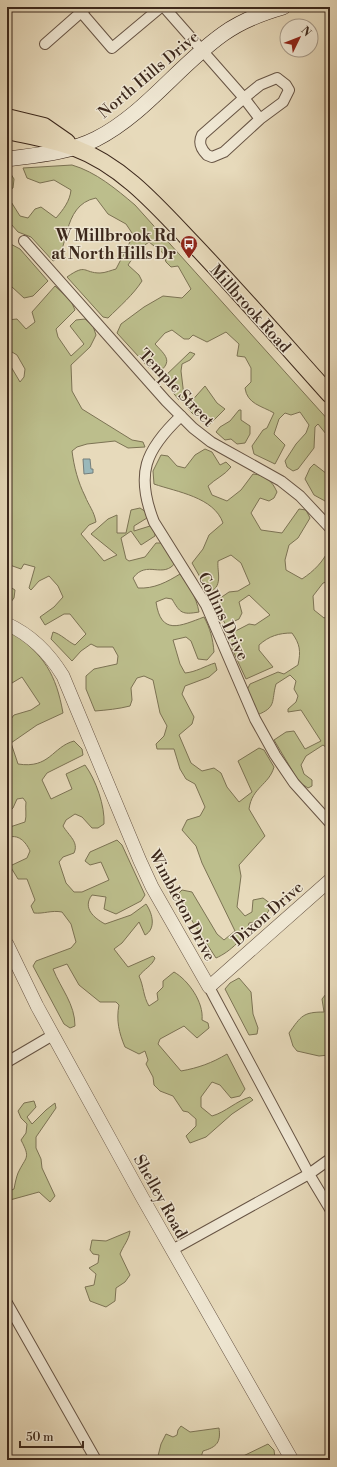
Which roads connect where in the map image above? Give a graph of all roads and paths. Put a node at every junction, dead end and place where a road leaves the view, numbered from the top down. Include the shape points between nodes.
1 (162, 7) edge
2 (284, 7) edge
3 (84, 9) edge
4 (45, 44) dead end
5 (202, 51) junction
6 (244, 98) junction
7 (7, 117) edge
8 (260, 119) junction
9 (7, 131) edge
10 (75, 148) junction
11 (7, 159) edge
12 (24, 241) dead end
13 (330, 395) edge
14 (181, 416) junction
15 (330, 528) edge
16 (7, 624) edge
17 (330, 823) edge
18 (330, 880) edge
19 (7, 944) edge
20 (209, 987) junction
21 (53, 1035) junction
22 (7, 1062) edge
23 (330, 1159) edge
24 (308, 1174) junction
25 (330, 1209) edge
26 (172, 1250) junction
27 (7, 1303) edge
28 (96, 1460) edge
29 (292, 1460) edge

1 - 3 street via 112,48
1 - 5 street
2 - 5 main road, North Hills Drive via 244,21
3 - 4 street
5 - 6 street
5 - 10 main road, North Hills Drive via 123,121
6 - 8 street
6 - 8 street via 270,80 277,78 286,85 289,90 284,102
6 - 8 street via 202,135 200,140 203,151 207,155 218,155
7 - 10 main road via 44,126
9 - 10 main road, Millbrook Road
10 - 11 main road, North Hills Drive
10 - 13 main road, Millbrook Road via 130,181 151,200
12 - 14 street, Temple Street
14 - 15 street, Temple Street via 211,442 281,481 300,496
14 - 17 street, Collins Drive via 159,438 149,457 144,483 150,514 206,605 255,719 275,755 294,783
16 - 20 street, Wimbleton Drive via 38,644 64,676 152,887
18 - 20 street, Dixon Drive
19 - 21 street, Shelley Road
20 - 24 street, Wimbleton Drive
21 - 22 street
21 - 26 street, Shelley Road
23 - 24 street
24 - 25 street, Wimbleton Drive
24 - 26 street
26 - 29 street, Shelley Road
27 - 28 street

